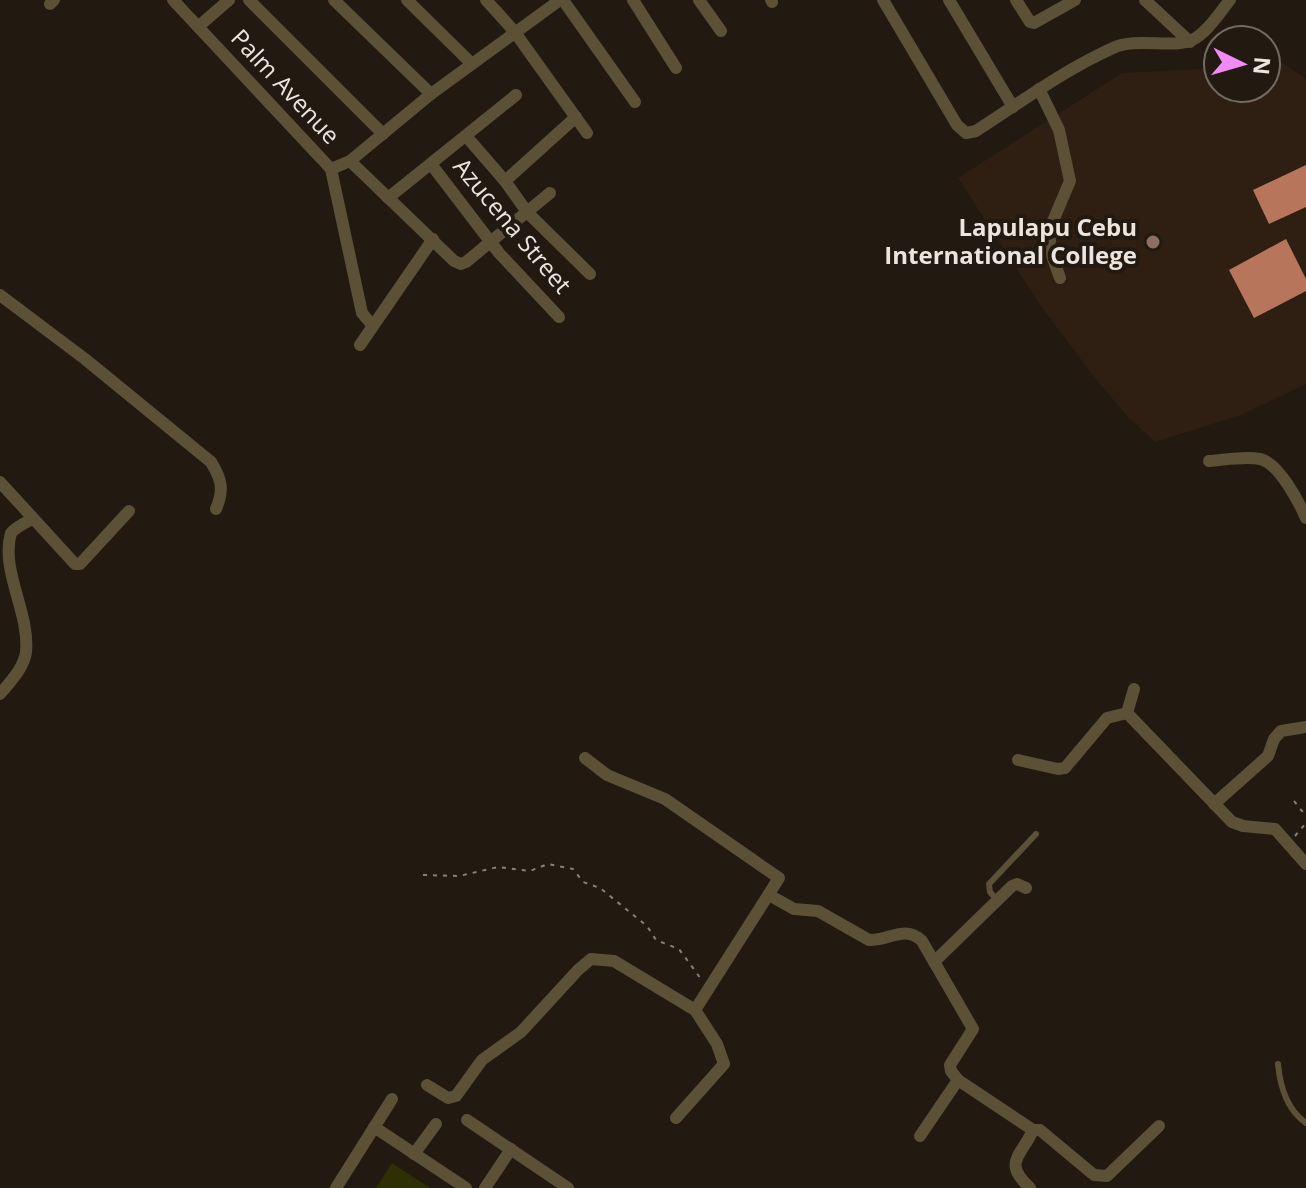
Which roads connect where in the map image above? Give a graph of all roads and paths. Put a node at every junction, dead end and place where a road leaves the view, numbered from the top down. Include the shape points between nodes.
1 (173, 0) edge
2 (229, 0) edge
3 (249, 0) edge
4 (334, 0) edge
5 (407, 0) edge
6 (486, 0) edge
7 (562, 0) edge
8 (633, 0) edge
9 (699, 0) edge
10 (883, 0) edge
11 (949, 0) edge
12 (1016, 0) edge
13 (1075, 0) edge
14 (1145, 0) edge
15 (1229, 0) edge
16 (199, 26) junction
17 (514, 31) junction
18 (721, 31) dead end
19 (1190, 42) junction
20 (471, 63) junction
21 (676, 68) dead end
22 (1039, 89) junction
23 (431, 94) junction
24 (516, 95) dead end
25 (635, 102) dead end
26 (1013, 107) junction
27 (576, 117) junction
28 (587, 133) dead end
29 (383, 134) junction
30 (466, 136) junction
31 (350, 161) junction
32 (431, 164) junction
33 (331, 169) junction
34 (505, 181) junction
35 (550, 193) dead end
36 (388, 198) junction
37 (527, 212) junction
38 (433, 239) junction
39 (491, 243) junction
40 (590, 274) dead end
41 (1060, 278) dead end
42 (0, 295) edge
43 (559, 317) dead end
44 (372, 325) junction
45 (360, 345) dead end
46 (1209, 461) dead end
47 (0, 482) edge
48 (216, 509) dead end
49 (129, 511) dead end
50 (1306, 518) edge
51 (32, 519) junction
52 (1134, 689) dead end
53 (0, 694) edge
54 (1127, 713) junction
55 (1306, 727) edge
56 (585, 758) dead end
57 (1018, 760) dead end
58 (1294, 801) dead end
59 (1214, 804) junction
60 (1306, 816) edge
61 (1306, 823) edge
62 (1036, 834) dead end
63 (1290, 843) junction
64 (1306, 864) edge
65 (423, 875) dead end
66 (1026, 888) dead end
67 (769, 895) junction
68 (997, 900) junction
69 (934, 962) junction
70 (709, 989) junction
71 (695, 1010) junction
72 (1278, 1064) dead end
73 (958, 1080) junction
74 (427, 1085) dead end
75 (392, 1099) dead end
76 (676, 1118) dead end
77 (467, 1120) dead end
78 (1306, 1123) edge
79 (436, 1124) dead end
80 (1159, 1126) dead end
81 (374, 1127) junction
82 (1033, 1130) junction
83 (920, 1136) dead end
84 (511, 1149) junction
85 (414, 1154) junction
86 (336, 1188) edge
87 (466, 1188) edge
88 (485, 1188) edge
89 (568, 1188) edge
90 (1030, 1188) edge

1 - 16 street, Palm Avenue
2 - 16 street
3 - 29 street
4 - 23 street
5 - 20 street
6 - 17 street
7 - 17 street
7 - 25 street
8 - 21 street
9 - 18 street
10 - 26 street via 966,133
11 - 26 street
12 - 13 street via 1034,23
14 - 19 street
15 - 19 street
16 - 33 street, Palm Avenue
17 - 20 street
17 - 27 street
19 - 22 street via 1117,46
20 - 23 street
22 - 26 street
22 - 41 street via 1059,130 1070,181 1053,221 1049,247
23 - 29 street
24 - 30 street
27 - 28 street
27 - 34 street
29 - 31 street
30 - 32 street
30 - 34 street
31 - 33 street
31 - 36 street
32 - 36 street
32 - 39 street, Azucena Street
33 - 44 street via 362,313
34 - 37 street
35 - 37 street
36 - 38 street
37 - 39 street
37 - 40 street
38 - 39 street via 461,264
38 - 44 street
39 - 43 street, Azucena Street
42 - 48 street via 211,462 222,482
44 - 45 street
46 - 50 street via 1255,458 1270,463
47 - 51 street
49 - 51 street via 80,564
51 - 53 street via 12,532 2,547 1,574 26,651 18,672
52 - 54 street
54 - 57 street via 1107,718 1065,768
54 - 59 street
55 - 59 street via 1281,731 1268,756
56 - 67 street via 607,775 665,799 741,849 779,878
58 - 60 path
59 - 63 street via 1237,825 1275,829
61 - 63 path
62 - 68 lane via 989,884
63 - 64 street
65 - 70 path via 468,875 498,867 530,871 548,864 573,869 583,882 600,888 647,926 656,940 679,949
66 - 68 street via 1012,886
67 - 69 street via 794,909 818,911 869,940 915,934
67 - 70 street
68 - 69 street
69 - 73 street via 973,1029 950,1065
70 - 71 street
71 - 74 street via 614,961 591,959 521,1032 482,1060 456,1096 448,1098
71 - 76 street via 724,1064
72 - 78 lane via 1281,1089
73 - 82 street
73 - 83 street
75 - 81 street
77 - 84 street
79 - 85 street
80 - 82 street via 1101,1177
81 - 85 street
81 - 86 street
82 - 90 street via 1015,1159 1017,1176
84 - 88 street
84 - 89 street
85 - 87 street

